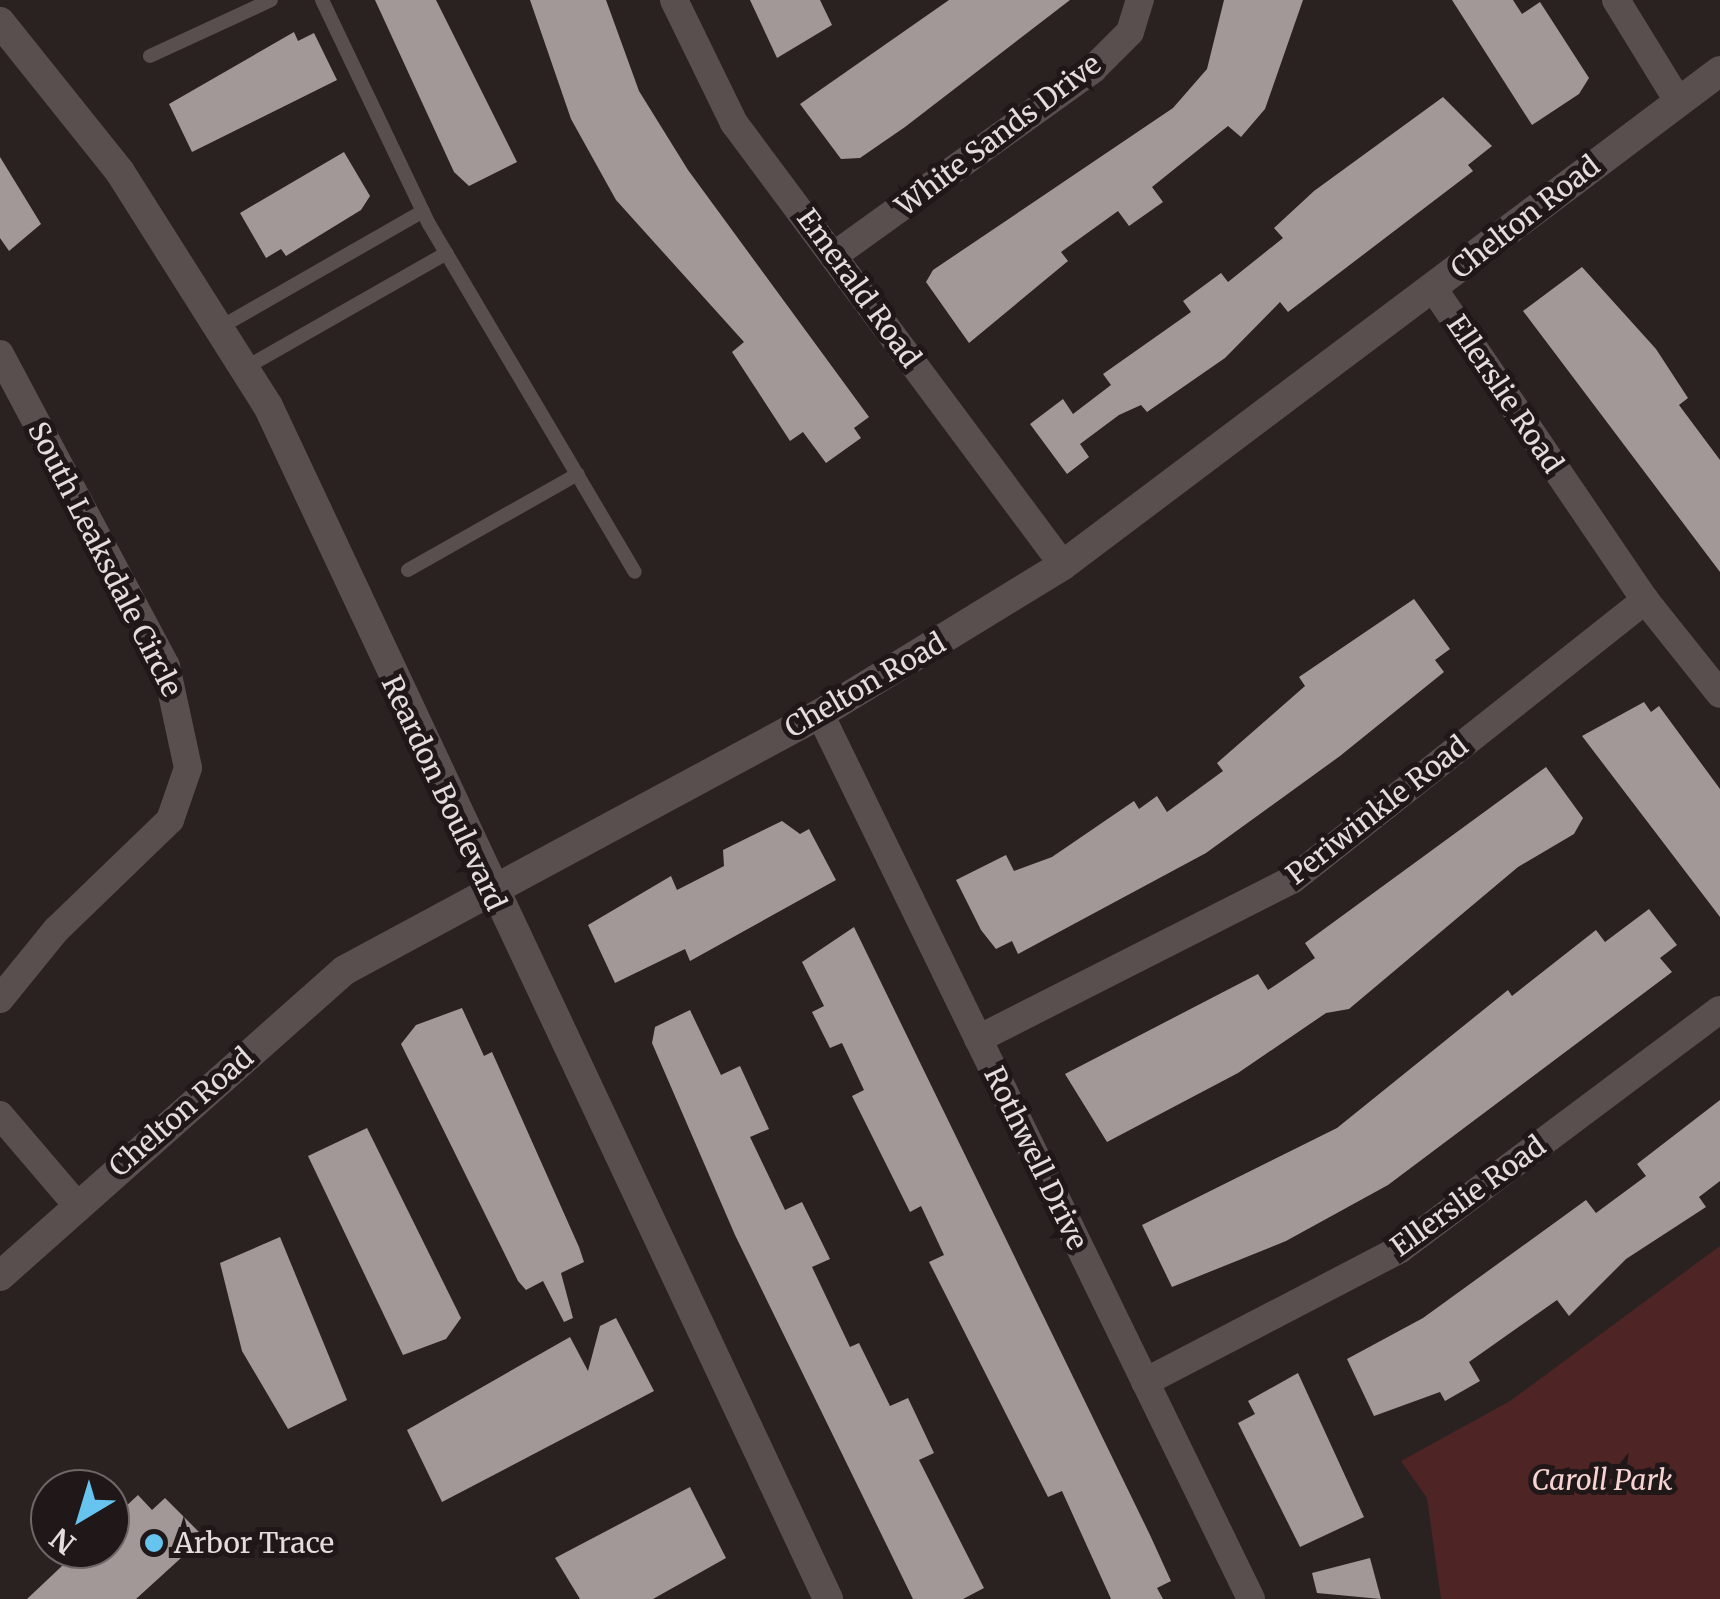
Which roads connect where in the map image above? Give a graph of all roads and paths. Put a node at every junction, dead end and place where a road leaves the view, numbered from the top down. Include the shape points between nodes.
1 (271, 0) edge
2 (322, 0) edge
3 (674, 0) edge
4 (1140, 0) edge
5 (1616, 0) edge
6 (0, 22) edge
7 (150, 56) dead end
8 (1720, 71) edge
9 (1677, 99) junction
10 (423, 211) junction
11 (447, 254) junction
12 (836, 254) junction
13 (1433, 288) junction
14 (218, 328) junction
15 (0, 354) edge
16 (244, 368) junction
17 (578, 474) junction
18 (1062, 565) junction
19 (408, 570) dead end
20 (635, 572) dead end
21 (1645, 600) junction
22 (1720, 694) edge
23 (820, 714) junction
24 (488, 890) junction
25 (0, 1000) edge
26 (1720, 1010) edge
27 (978, 1038) junction
28 (0, 1115) edge
29 (76, 1204) junction
30 (0, 1276) edge
31 (1144, 1382) junction
32 (828, 1599) edge
33 (1252, 1599) edge

1 - 7 lane
2 - 10 lane
3 - 12 street, Emerald Road via 734,123
4 - 12 street, White Sands Drive via 1130,32 1092,69
5 - 9 street
6 - 14 street, Reardon Boulevard via 120,172
8 - 9 street, Chelton Road
9 - 13 street, Chelton Road
10 - 11 lane
10 - 14 lane
11 - 16 lane
11 - 17 lane
12 - 18 street, Emerald Road
13 - 18 street, Chelton Road
13 - 21 street, Ellerslie Road
14 - 16 street, Reardon Boulevard
15 - 25 street, South Leaksdale Circle via 166,666 188,768 170,820 56,930
16 - 24 street, Reardon Boulevard
17 - 19 lane
17 - 20 lane
18 - 23 street, Chelton Road
21 - 22 street, Ellerslie Road
21 - 27 street, Periwinkle Road via 1292,880
23 - 24 street, Chelton Road
23 - 27 street, Rothwell Drive
24 - 29 street, Chelton Road via 346,970
24 - 32 street, Reardon Boulevard
26 - 31 street, Ellerslie Road via 1400,1249
27 - 31 street, Rothwell Drive
28 - 29 street
29 - 30 street, Chelton Road
31 - 33 street, Rothwell Drive

